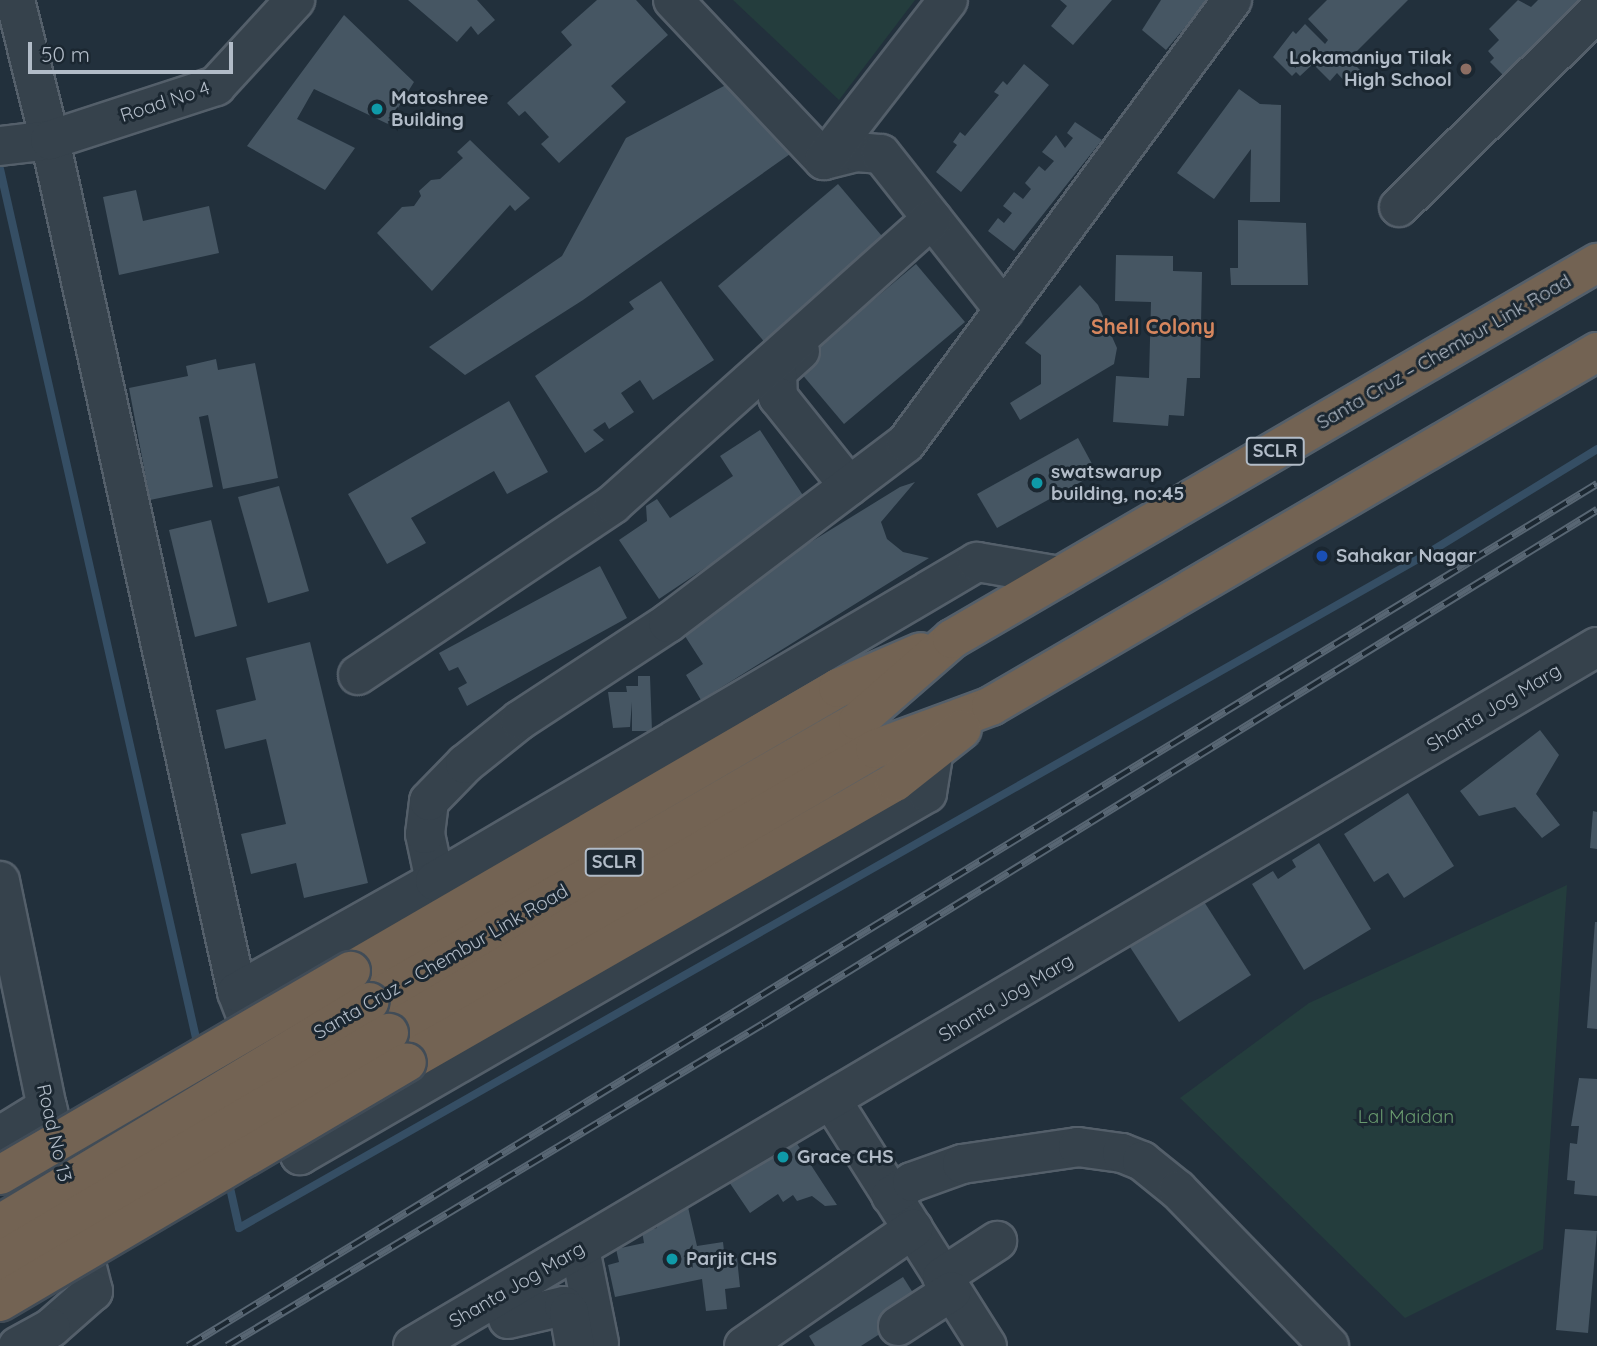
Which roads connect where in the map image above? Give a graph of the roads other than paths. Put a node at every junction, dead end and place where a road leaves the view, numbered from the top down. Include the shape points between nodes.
1 (15, 0) edge
2 (295, 0) edge
3 (673, 0) edge
4 (948, 0) edge
5 (1232, 0) edge
6 (1597, 12) edge
7 (28, 143) edge
8 (824, 160) junction
9 (1399, 207) dead end
10 (936, 223) junction
11 (1597, 263) edge
12 (1004, 310) junction
13 (1597, 352) edge
14 (849, 486) junction
15 (1060, 576) junction
16 (1597, 646) edge
17 (358, 675) dead end
18 (991, 706) junction
19 (934, 750) junction
20 (0, 881) edge
21 (435, 881) junction
22 (237, 992) junction
23 (379, 1017) junction
24 (832, 1101) junction
25 (47, 1107) junction
26 (0, 1136) edge
27 (0, 1175) edge
28 (901, 1189) junction
29 (0, 1224) edge
30 (913, 1229) junction
31 (997, 1241) dead end
32 (580, 1249) junction
33 (0, 1261) edge
34 (952, 1277) junction
35 (0, 1302) edge
36 (508, 1320) edge
37 (898, 1326) dead end
38 (419, 1344) edge
39 (18, 1346) edge
40 (575, 1346) edge
41 (600, 1346) edge
42 (744, 1346) edge
43 (987, 1346) edge
44 (1329, 1346) edge

1 - 7 street
2 - 7 street, Road No 4 via 216,86
3 - 8 street
4 - 8 street
5 - 12 street
6 - 9 street
7 - 22 street
8 - 10 street via 857,152 881,153
10 - 12 street
10 - 14 street via 777,372 778,397
10 - 17 street via 613,504
11 - 15 highway, Santa Cruz – Chembur Link Road / SCLR
12 - 14 street via 906,443
13 - 18 highway, Santa Cruz – Chembur Link Road / SCLR
14 - 21 street via 668,623 520,720 465,764 429,800 425,834
15 - 21 street via 977,562
15 - 23 highway, Santa Cruz – Chembur Link Road / SCLR via 952,639 858,721
16 - 24 street, Shanta Jog Marg
18 - 19 highway
18 - 23 highway, Santa Cruz – Chembur Link Road / SCLR via 875,749
19 - 22 street via 927,793 300,1156
19 - 23 highway via 895,782
20 - 25 street, Road No 13
21 - 22 street
23 - 27 highway, bridge
23 - 29 highway, Santa Cruz – Chembur Link Road / SCLR, bridge
23 - 33 highway, Santa Cruz – Chembur Link Road / SCLR, bridge
23 - 35 highway, bridge
24 - 28 street
24 - 32 street, Shanta Jog Marg
25 - 26 street
25 - 39 street, Road No 13 via 93,1291 51,1328
28 - 30 street
28 - 34 street
28 - 44 street via 962,1164 1078,1147 1122,1153 1142,1161 1178,1190
30 - 34 street
30 - 42 street
31 - 34 street
32 - 36 street, Shanta Jog Marg
32 - 41 street
34 - 37 street
34 - 43 street
36 - 38 street, Shanta Jog Marg
36 - 40 street via 564,1306

